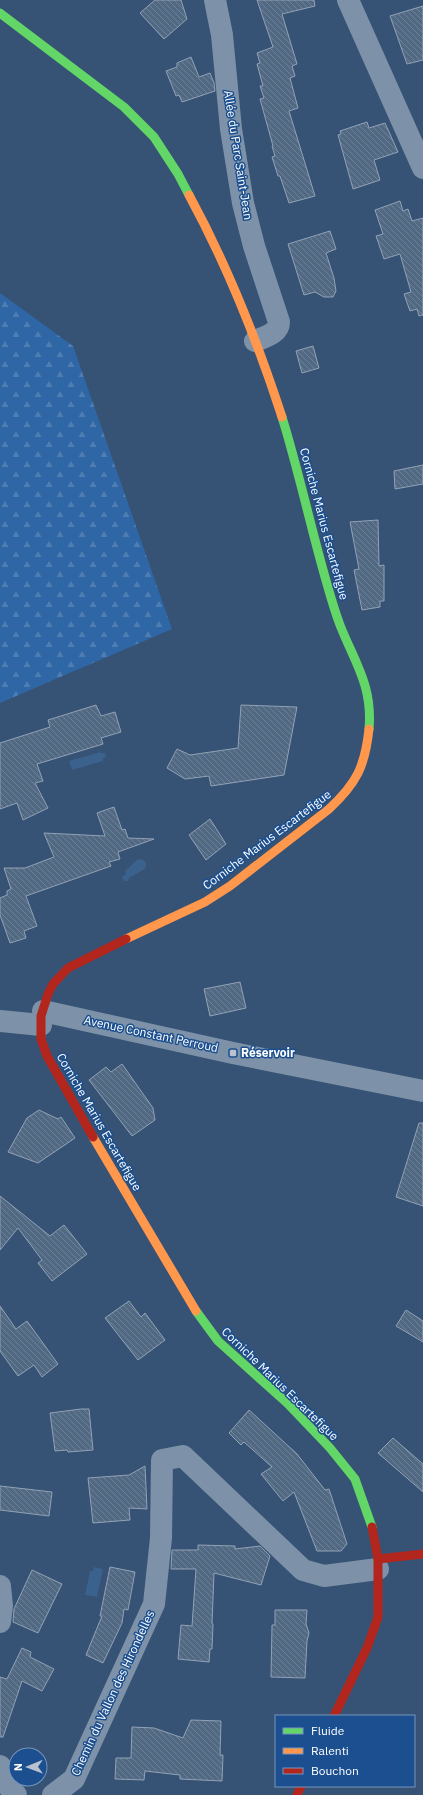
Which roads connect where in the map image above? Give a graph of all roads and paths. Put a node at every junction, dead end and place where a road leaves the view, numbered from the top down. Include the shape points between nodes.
1 (215, 0) edge
2 (348, 0) edge
3 (0, 13) edge
4 (423, 168) edge
5 (254, 341) junction
6 (42, 1018) junction
7 (0, 1021) edge
8 (423, 1092) edge
9 (423, 1554) edge
10 (378, 1564) junction
11 (0, 1586) edge
12 (0, 1622) edge
13 (334, 1715) edge
14 (0, 1766) edge
15 (16, 1795) edge
16 (53, 1795) edge

1 - 5 street, Allée du Parc Saint-Jean via 222,35 231,129 243,203 279,322 279,327 274,332
2 - 4 street
3 - 5 main road, Corniche Marius Escartefigue via 124,107 154,137 178,174 213,240
5 - 6 main road, Corniche Marius Escartefigue via 289,440 335,611 366,685 370,719 367,750 362,767 344,795 329,809 230,886 205,902 72,965 57,978 46,998
6 - 7 street, Avenue Constant Perroud
6 - 8 street, Avenue Constant Perroud via 233,1053
6 - 10 main road, Corniche Marius Escartefigue via 41,1038 51,1065 202,1321 218,1342 287,1404 330,1448 354,1479 370,1519
9 - 10 main road
10 - 13 main road, Corniche Marius Escartefigue via 378,1617 367,1648
10 - 16 street, Chemin du Vallon des Hirondelles via 324,1576 303,1570 183,1456 162,1460 161,1538 154,1604 74,1779
11 - 12 street
14 - 15 street via 4,1781

